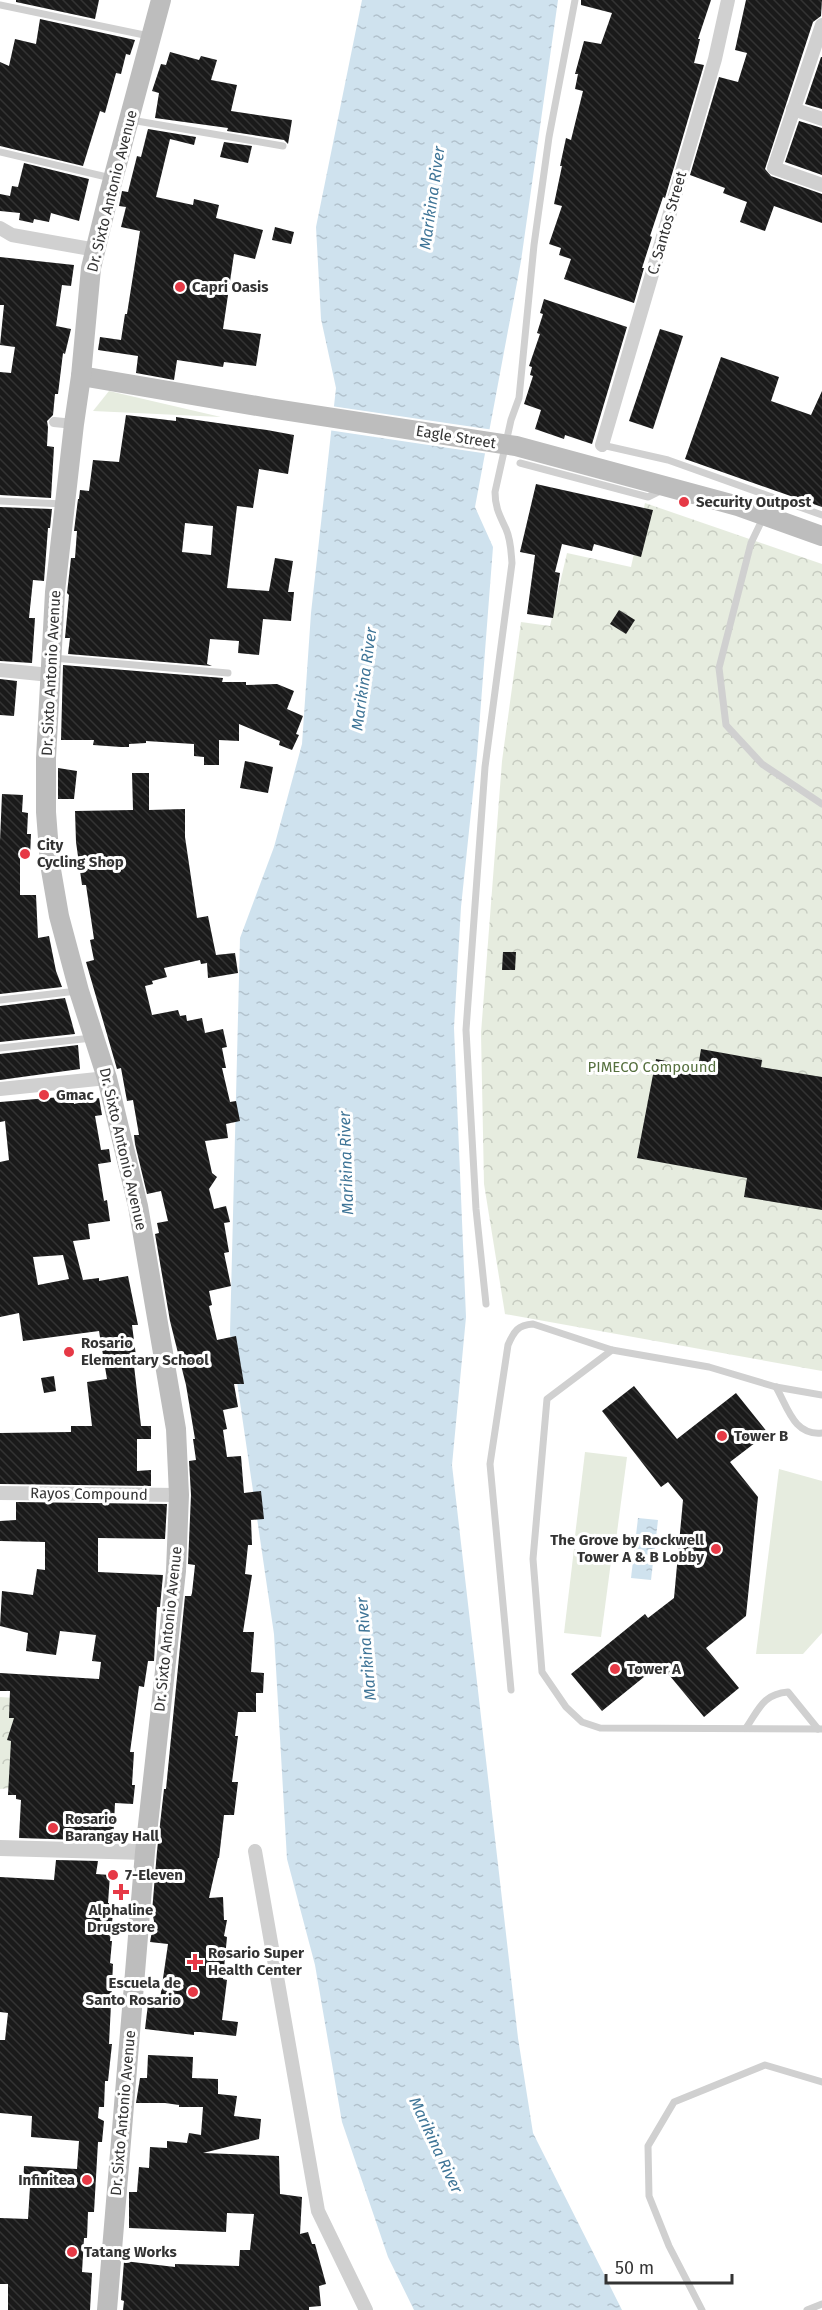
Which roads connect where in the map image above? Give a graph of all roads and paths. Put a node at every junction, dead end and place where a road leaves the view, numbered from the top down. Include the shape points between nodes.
1 (161, 0) edge
2 (575, 0) edge
3 (728, 0) edge
4 (0, 5) edge
5 (822, 25) edge
6 (151, 37) junction
7 (818, 52) edge
8 (793, 109) junction
9 (822, 119) edge
10 (129, 120) junction
11 (283, 146) dead end
12 (0, 152) edge
13 (113, 179) junction
14 (822, 185) edge
15 (4, 235) edge
16 (96, 250) junction
17 (81, 376) junction
18 (54, 422) dead end
19 (74, 424) junction
20 (602, 445) joint
21 (747, 487) junction
22 (0, 501) edge
23 (66, 504) junction
24 (738, 506) junction
25 (765, 515) junction
26 (822, 515) edge
27 (822, 536) edge
28 (50, 666) junction
29 (0, 670) edge
30 (228, 673) dead end
31 (822, 804) edge
32 (79, 991) junction
33 (0, 1000) edge
34 (94, 1038) junction
35 (0, 1048) edge
36 (107, 1078) junction
37 (0, 1089) edge
38 (486, 1304) dead end
39 (612, 1350) junction
40 (776, 1387) junction
41 (822, 1395) edge
42 (822, 1433) edge
43 (0, 1493) edge
44 (179, 1495) junction
45 (511, 1690) dead end
46 (746, 1728) junction
47 (820, 1729) edge
48 (0, 1848) edge
49 (255, 1851) dead end
50 (145, 1852) junction
51 (822, 2082) edge
52 (822, 2304) edge
53 (107, 2310) edge
54 (366, 2310) edge
55 (702, 2310) edge
56 (807, 2310) edge

1 - 6 main road, Dr. Sixto Antonio Avenue
2 - 38 lane via 549,137 519,398 495,492 512,563 485,767 466,1030 475,1198
3 - 20 street, C. Santos Street via 712,69
4 - 6 lane
5 - 7 street
6 - 10 main road, Dr. Sixto Antonio Avenue
7 - 8 street
8 - 9 street
8 - 14 street via 774,168
10 - 11 lane
10 - 13 main road, Dr. Sixto Antonio Avenue
12 - 13 lane
13 - 16 main road, Dr. Sixto Antonio Avenue
15 - 16 street
16 - 17 main road, Dr. Sixto Antonio Avenue
17 - 19 main road, Dr. Sixto Antonio Avenue
17 - 24 main road, Eagle Street via 518,454
18 - 19 street
19 - 23 main road, Dr. Sixto Antonio Avenue
20 - 21 lane via 668,460
21 - 24 lane
21 - 26 lane
22 - 23 lane
23 - 28 main road, Dr. Sixto Antonio Avenue
24 - 25 main road, Eagle Street
25 - 27 main road, Eagle Street
25 - 31 lane via 751,543 719,668 726,725 762,764
28 - 29 street
28 - 30 lane
28 - 32 main road, Dr. Sixto Antonio Avenue via 46,779 50,864
32 - 33 lane
32 - 34 main road, Dr. Sixto Antonio Avenue
34 - 35 lane
34 - 36 main road, Dr. Sixto Antonio Avenue
36 - 37 street
36 - 44 main road, Dr. Sixto Antonio Avenue via 138,1206 162,1338 176,1429
39 - 40 lane via 709,1367
39 - 45 lane via 533,1324 522,1325 508,1345 490,1464
39 - 46 lane via 546,1399 533,1559 542,1672 566,1707 582,1722 600,1728
40 - 41 lane
40 - 42 lane via 798,1427 810,1434
43 - 44 street, Rayos Compound
44 - 50 main road, Dr. Sixto Antonio Avenue via 176,1571
46 - 47 lane
46 - 47 lane via 766,1698 788,1692
48 - 50 street
49 - 54 street via 318,2211
50 - 53 main road, Dr. Sixto Antonio Avenue
51 - 55 lane via 765,2065 674,2102 648,2146 649,2196
52 - 56 lane

